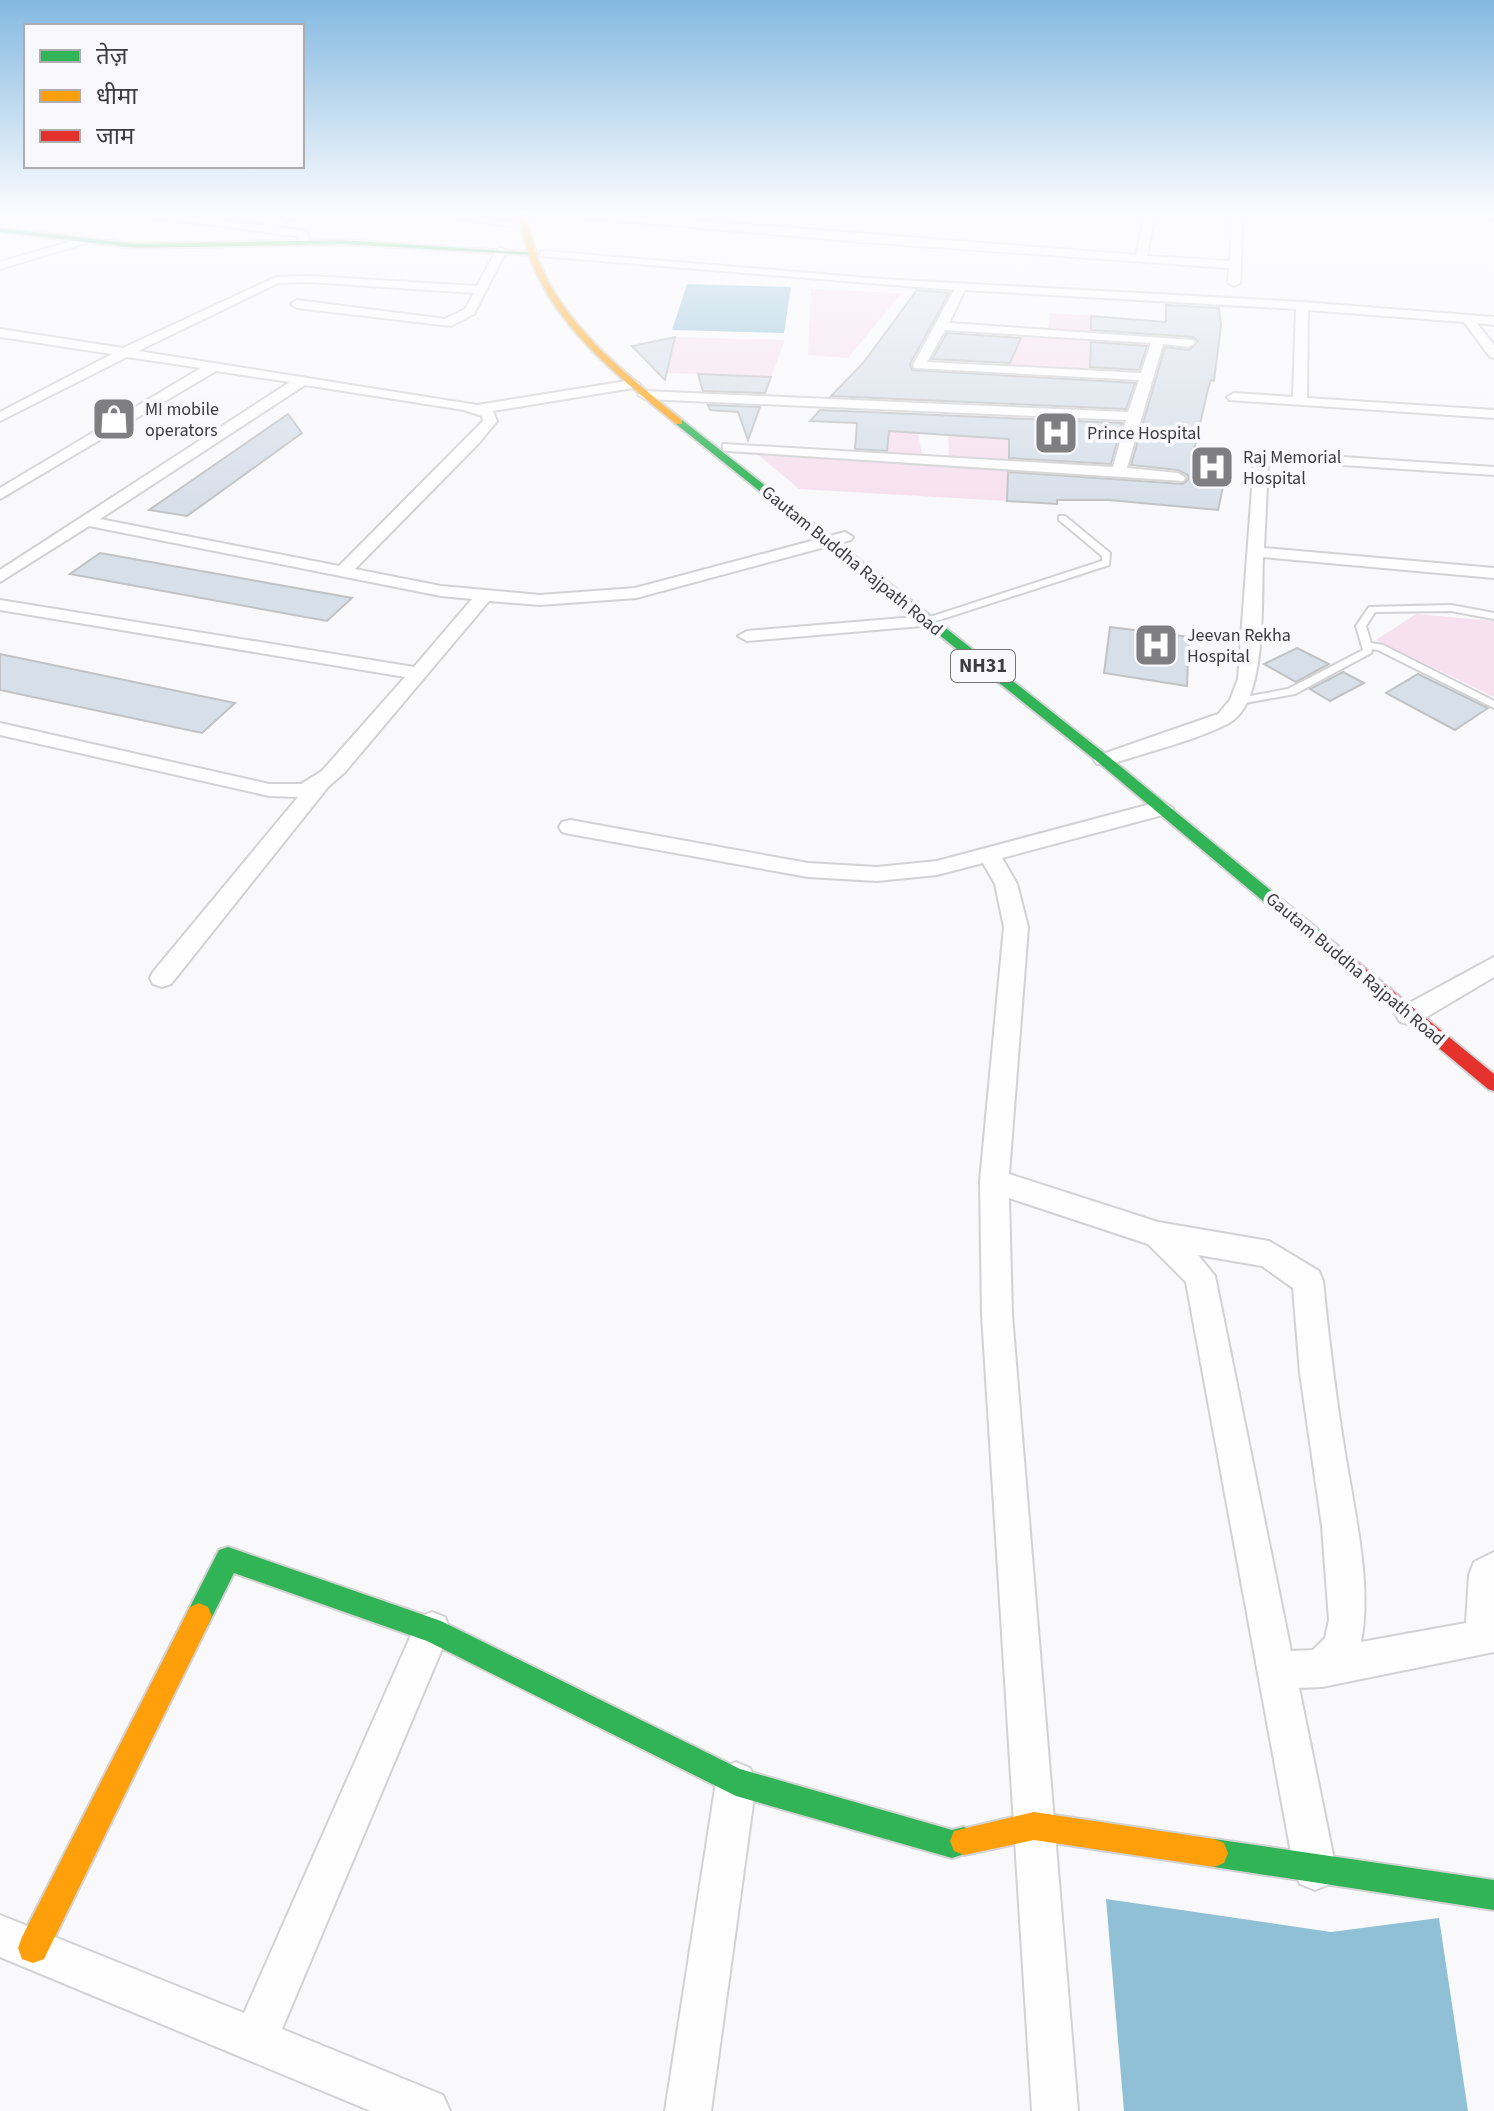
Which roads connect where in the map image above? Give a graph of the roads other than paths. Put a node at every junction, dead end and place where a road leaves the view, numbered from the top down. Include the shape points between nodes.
1 (214, 310) edge
2 (341, 310) edge
3 (471, 310) edge
4 (562, 310) edge
5 (575, 310) edge
6 (952, 310) edge
7 (1302, 310) edge
8 (1350, 310) edge
9 (1467, 318) junction
10 (1494, 321) edge
11 (941, 326) junction
12 (0, 333) edge
13 (1158, 340) junction
14 (1189, 343) dead end
15 (124, 352) junction
16 (1494, 354) edge
17 (216, 365) junction
18 (919, 365) junction
19 (1147, 377) junction
20 (911, 378) dead end
21 (303, 380) junction
22 (639, 390) junction
23 (903, 391) dead end
24 (667, 396) junction
25 (1234, 397) dead end
26 (1300, 402) junction
27 (895, 404) junction
28 (477, 409) junction
29 (1494, 414) edge
30 (1134, 416) junction
31 (0, 417) edge
32 (728, 447) junction
33 (1494, 471) edge
34 (1119, 472) junction
35 (1178, 478) dead end
36 (0, 494) edge
37 (1062, 518) dead end
38 (87, 521) junction
39 (837, 539) junction
40 (1257, 552) junction
41 (342, 572) junction
42 (1494, 573) edge
43 (0, 577) edge
44 (483, 597) junction
45 (0, 605) edge
46 (1494, 616) edge
47 (935, 618) junction
48 (747, 636) dead end
49 (1367, 646) junction
50 (418, 673) junction
51 (1239, 701) junction
52 (1494, 705) edge
53 (0, 729) edge
54 (1112, 758) junction
55 (318, 787) junction
56 (1162, 808) junction
57 (570, 827) dead end
58 (989, 854) junction
59 (1282, 883) dead end
60 (1494, 966) edge
61 (162, 978) dead end
62 (1426, 1005) junction
63 (1494, 1084) edge
64 (994, 1181) junction
65 (1158, 1235) junction
66 (1494, 1570) edge
67 (432, 1630) junction
68 (1322, 1668) junction
69 (1276, 1671) junction
70 (736, 1782) junction
71 (1034, 1826) junction
72 (1315, 1869) junction
73 (1494, 1895) edge
74 (11, 1946) edge
75 (255, 2039) junction
76 (427, 2111) edge
77 (688, 2111) edge
78 (1055, 2111) edge

1 - 15 street
2 - 3 street via 447,323
4 - 22 main road, Gautam Buddha Rajpath Road / NH31
5 - 24 main road, NH31
6 - 11 street
7 - 26 street
8 - 9 street
9 - 10 street
9 - 16 street
11 - 13 street
11 - 18 street
12 - 15 street
13 - 14 street
13 - 19 street
15 - 17 street
15 - 31 street
17 - 21 street
17 - 36 street
18 - 19 street
18 - 20 street
19 - 30 street
21 - 28 street
21 - 38 street
22 - 24 street
22 - 28 street
22 - 39 main road, Gautam Buddha Rajpath Road / NH31
23 - 27 street
24 - 27 street
24 - 32 main road, NH31
25 - 26 street
26 - 29 street
27 - 30 street
28 - 41 street via 489,414 490,421
30 - 34 street
32 - 34 street
32 - 39 main road, NH31
33 - 40 street via 1269,458 1261,462
34 - 35 street
37 - 47 lane via 1107,555 1106,563
38 - 41 street
38 - 43 street
39 - 44 street via 636,593 540,600
39 - 47 main road, Gautam Buddha Rajpath Road / NH31
40 - 42 street
40 - 51 street via 1247,679
41 - 44 street
44 - 50 street
45 - 50 street
46 - 49 lane via 1451,608 1372,609 1361,626
47 - 48 street
47 - 54 main road, Gautam Buddha Rajpath Road / NH31
49 - 51 lane via 1368,651 1291,692
49 - 52 lane via 1380,647
50 - 55 street
51 - 54 street via 1225,718
53 - 55 street via 269,790 293,793
54 - 56 main road, Gautam Buddha Rajpath Road / NH31
54 - 59 main road, NH31
55 - 61 street
56 - 58 street
56 - 62 main road, Gautam Buddha Rajpath Road / NH31
57 - 58 street via 808,870 877,874 937,868
58 - 64 street via 1006,884 1016,927
60 - 62 street
62 - 63 main road, Gautam Buddha Rajpath Road / NH31
64 - 65 street
64 - 71 street via 997,1315
65 - 68 street via 1269,1254 1308,1281 1347,1620 1341,1648
65 - 69 street via 1200,1276
66 - 68 street via 1487,1575 1484,1638
67 - 70 main road
67 - 74 main road via 228,1559
67 - 75 street
68 - 69 street
69 - 72 street
70 - 71 main road via 952,1844
70 - 77 street
71 - 72 main road
71 - 78 street
72 - 73 main road
74 - 75 street
75 - 76 street

